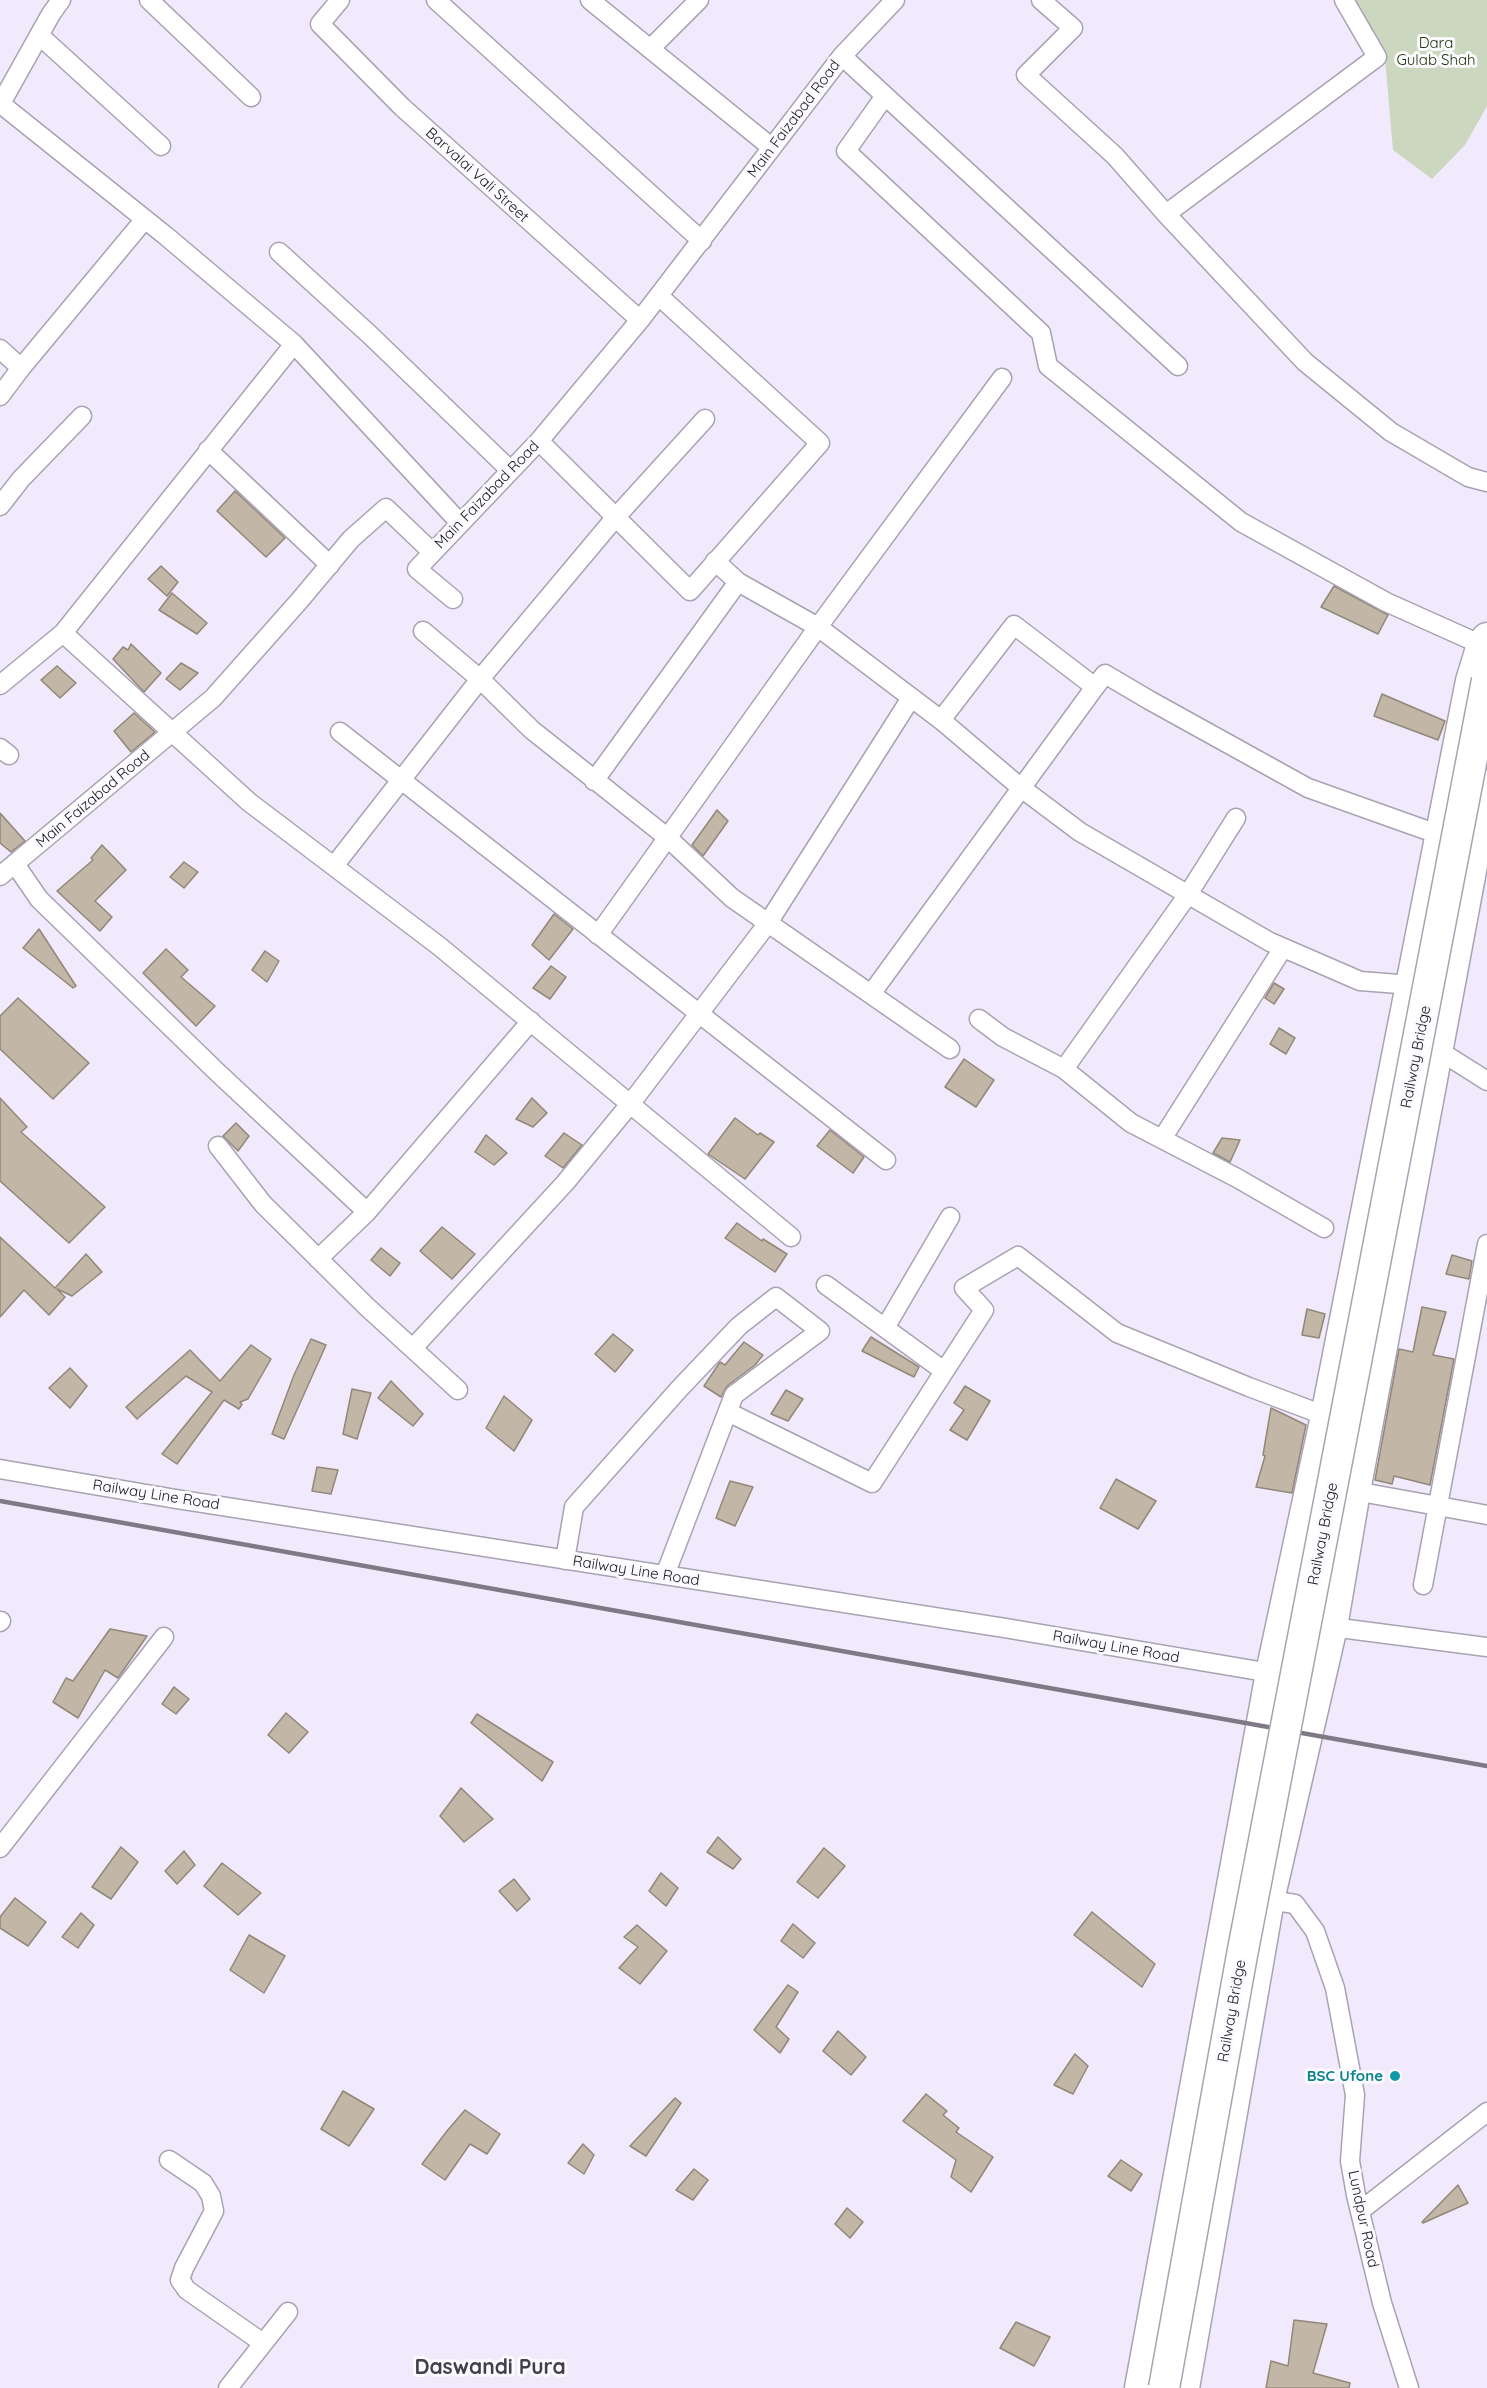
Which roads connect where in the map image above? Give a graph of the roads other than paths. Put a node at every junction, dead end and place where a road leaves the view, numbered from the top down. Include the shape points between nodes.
1 (61, 0) edge
2 (149, 0) edge
3 (340, 0) edge
4 (436, 0) edge
5 (590, 0) edge
6 (699, 0) edge
7 (895, 0) edge
8 (1041, 0) edge
9 (1344, 0) edge
10 (39, 35) junction
11 (650, 49) junction
12 (842, 56) junction
13 (251, 96) dead end
14 (885, 96) junction
15 (1, 105) edge
16 (161, 146) dead end
17 (771, 147) junction
18 (1166, 214) junction
19 (145, 219) junction
20 (702, 241) junction
21 (279, 252) dead end
22 (659, 296) junction
23 (640, 321) junction
24 (294, 344) junction
25 (0, 349) edge
26 (1178, 366) dead end
27 (21, 368) junction
28 (1002, 378) dead end
29 (0, 396) edge
30 (82, 416) dead end
31 (705, 419) dead end
32 (539, 441) junction
33 (208, 450) junction
34 (510, 470) junction
35 (1487, 482) edge
36 (0, 506) edge
37 (615, 518) junction
38 (460, 523) junction
39 (432, 552) junction
40 (715, 561) junction
41 (330, 565) junction
42 (738, 582) junction
43 (453, 599) dead end
44 (818, 627) junction
45 (423, 631) dead end
46 (63, 633) junction
47 (1484, 641) edge
48 (480, 678) junction
49 (1487, 680) edge
50 (0, 685) edge
51 (1095, 687) junction
52 (911, 698) junction
53 (941, 720) junction
54 (340, 732) dead end
55 (172, 733) junction
56 (401, 779) junction
57 (594, 781) junction
58 (1487, 784) edge
59 (1020, 787) junction
60 (1236, 818) dead end
61 (1440, 836) junction
62 (668, 838) junction
63 (15, 864) junction
64 (334, 866) junction
65 (0, 876) edge
66 (1188, 896) junction
67 (768, 923) junction
68 (598, 935) junction
69 (1283, 948) junction
70 (1412, 985) junction
71 (871, 994) junction
72 (699, 1013) junction
73 (979, 1019) dead end
74 (531, 1020) junction
75 (950, 1049) dead end
76 (1438, 1050) junction
77 (1064, 1069) junction
78 (1487, 1081) edge
79 (631, 1103) junction
80 (1162, 1139) junction
81 (218, 1146) dead end
82 (886, 1160) dead end
83 (367, 1212) junction
84 (950, 1217) dead end
85 (1324, 1228) dead end
86 (791, 1237) dead end
87 (1487, 1245) edge
88 (318, 1259) junction
89 (826, 1285) dead end
90 (885, 1328) junction
91 (413, 1348) junction
92 (944, 1371) junction
93 (459, 1390) dead end
94 (728, 1412) junction
95 (1326, 1416) junction
96 (0, 1469) edge
97 (1355, 1491) junction
98 (1438, 1506) junction
99 (1487, 1515) edge
100 (565, 1560) junction
101 (665, 1575) junction
102 (1423, 1585) dead end
103 (1332, 1627) junction
104 (164, 1637) dead end
105 (1487, 1647) edge
106 (1271, 1673) junction
107 (0, 1848) edge
108 (1269, 1900) junction
109 (1487, 2112) edge
110 (169, 2160) dead end
111 (1360, 2211) junction
112 (288, 2312) dead end
113 (263, 2343) junction
114 (228, 2388) edge
115 (1140, 2388) edge
116 (1164, 2388) edge
117 (1184, 2388) edge
118 (1409, 2388) edge

1 - 10 street
2 - 13 street
3 - 23 street, Barvalai Vali Street via 320,24 402,107
4 - 20 street
5 - 11 street
6 - 11 street
7 - 12 street, Main Faizabad Road
8 - 18 street via 1073,28 1026,75 1115,156
9 - 18 street via 1377,57
10 - 15 street
10 - 16 street
11 - 17 street
12 - 14 street
12 - 17 street, Main Faizabad Road
14 - 26 street
14 - 47 street via 846,151 1041,333 1048,366 1241,522 1386,602
15 - 19 street
17 - 20 street, Main Faizabad Road
18 - 35 street via 1305,362 1391,432 1468,477
19 - 24 street
19 - 27 street
20 - 22 street, Main Faizabad Road
21 - 34 street
22 - 23 street, Main Faizabad Road
22 - 40 street via 820,443
23 - 32 street, Main Faizabad Road
24 - 33 street
24 - 38 street
25 - 27 street
27 - 29 street
28 - 44 street
30 - 36 street
31 - 37 street
32 - 34 street, Main Faizabad Road
32 - 37 street
33 - 41 street
33 - 46 street
34 - 38 street, Main Faizabad Road
37 - 40 street via 690,591
37 - 48 street
38 - 39 street, Main Faizabad Road
39 - 41 street, Main Faizabad Road via 386,508 351,539
39 - 43 street via 417,568
40 - 42 street
41 - 55 street, Main Faizabad Road via 213,698
42 - 44 street
42 - 57 street
44 - 52 street
44 - 62 street
45 - 48 street
46 - 50 street
46 - 55 street
47 - 61 main road via 1471,681
48 - 56 street
48 - 57 street via 532,730
49 - 116 main road, Railway Bridge, bridge via 1242,1955
51 - 53 street via 1014,625
51 - 59 street
51 - 61 street via 1105,674 1308,788
52 - 53 street
52 - 67 street
53 - 59 street
54 - 56 street
55 - 63 street, Main Faizabad Road
55 - 64 street via 249,802
56 - 64 street
56 - 68 street
57 - 62 street
58 - 76 main road
59 - 66 street via 1080,832
59 - 71 street
60 - 66 street
61 - 70 main road
62 - 67 street via 732,898
62 - 68 street
63 - 65 street, Main Faizabad Road
63 - 83 street via 39,899
64 - 74 street
66 - 69 street
66 - 77 street
67 - 71 street
67 - 72 street
68 - 72 street
69 - 70 street via 1360,981
69 - 80 street
70 - 95 main road
71 - 75 street
72 - 79 street
72 - 82 street
73 - 77 street via 1003,1038
74 - 79 street
74 - 83 street
76 - 78 street
76 - 97 main road
77 - 80 street via 1131,1124
79 - 86 street
79 - 91 street via 565,1183
80 - 85 street
81 - 88 street via 263,1204
83 - 88 street
84 - 90 street
87 - 98 street
88 - 91 street
89 - 90 street
90 - 92 street
91 - 93 street
92 - 94 street via 872,1483
92 - 95 street via 984,1310 964,1288 1018,1256 1117,1333
94 - 100 street via 734,1395 820,1331 776,1297 739,1326 574,1507
94 - 101 street
95 - 106 main road
96 - 100 street, Railway Line Road
97 - 98 street
97 - 103 main road
98 - 99 street
98 - 102 street
100 - 101 street, Railway Line Road
101 - 106 street, Railway Line Road
103 - 105 street
103 - 108 main road
104 - 107 street
106 - 115 main road
108 - 111 street, Lundpur Road via 1295,1904 1314,1931 1335,1988 1356,2095 1350,2161
108 - 117 main road
109 - 111 street
110 - 113 street via 203,2183 214,2211 180,2280 187,2290
111 - 118 street, Lundpur Road via 1382,2303
112 - 113 street
113 - 114 street

